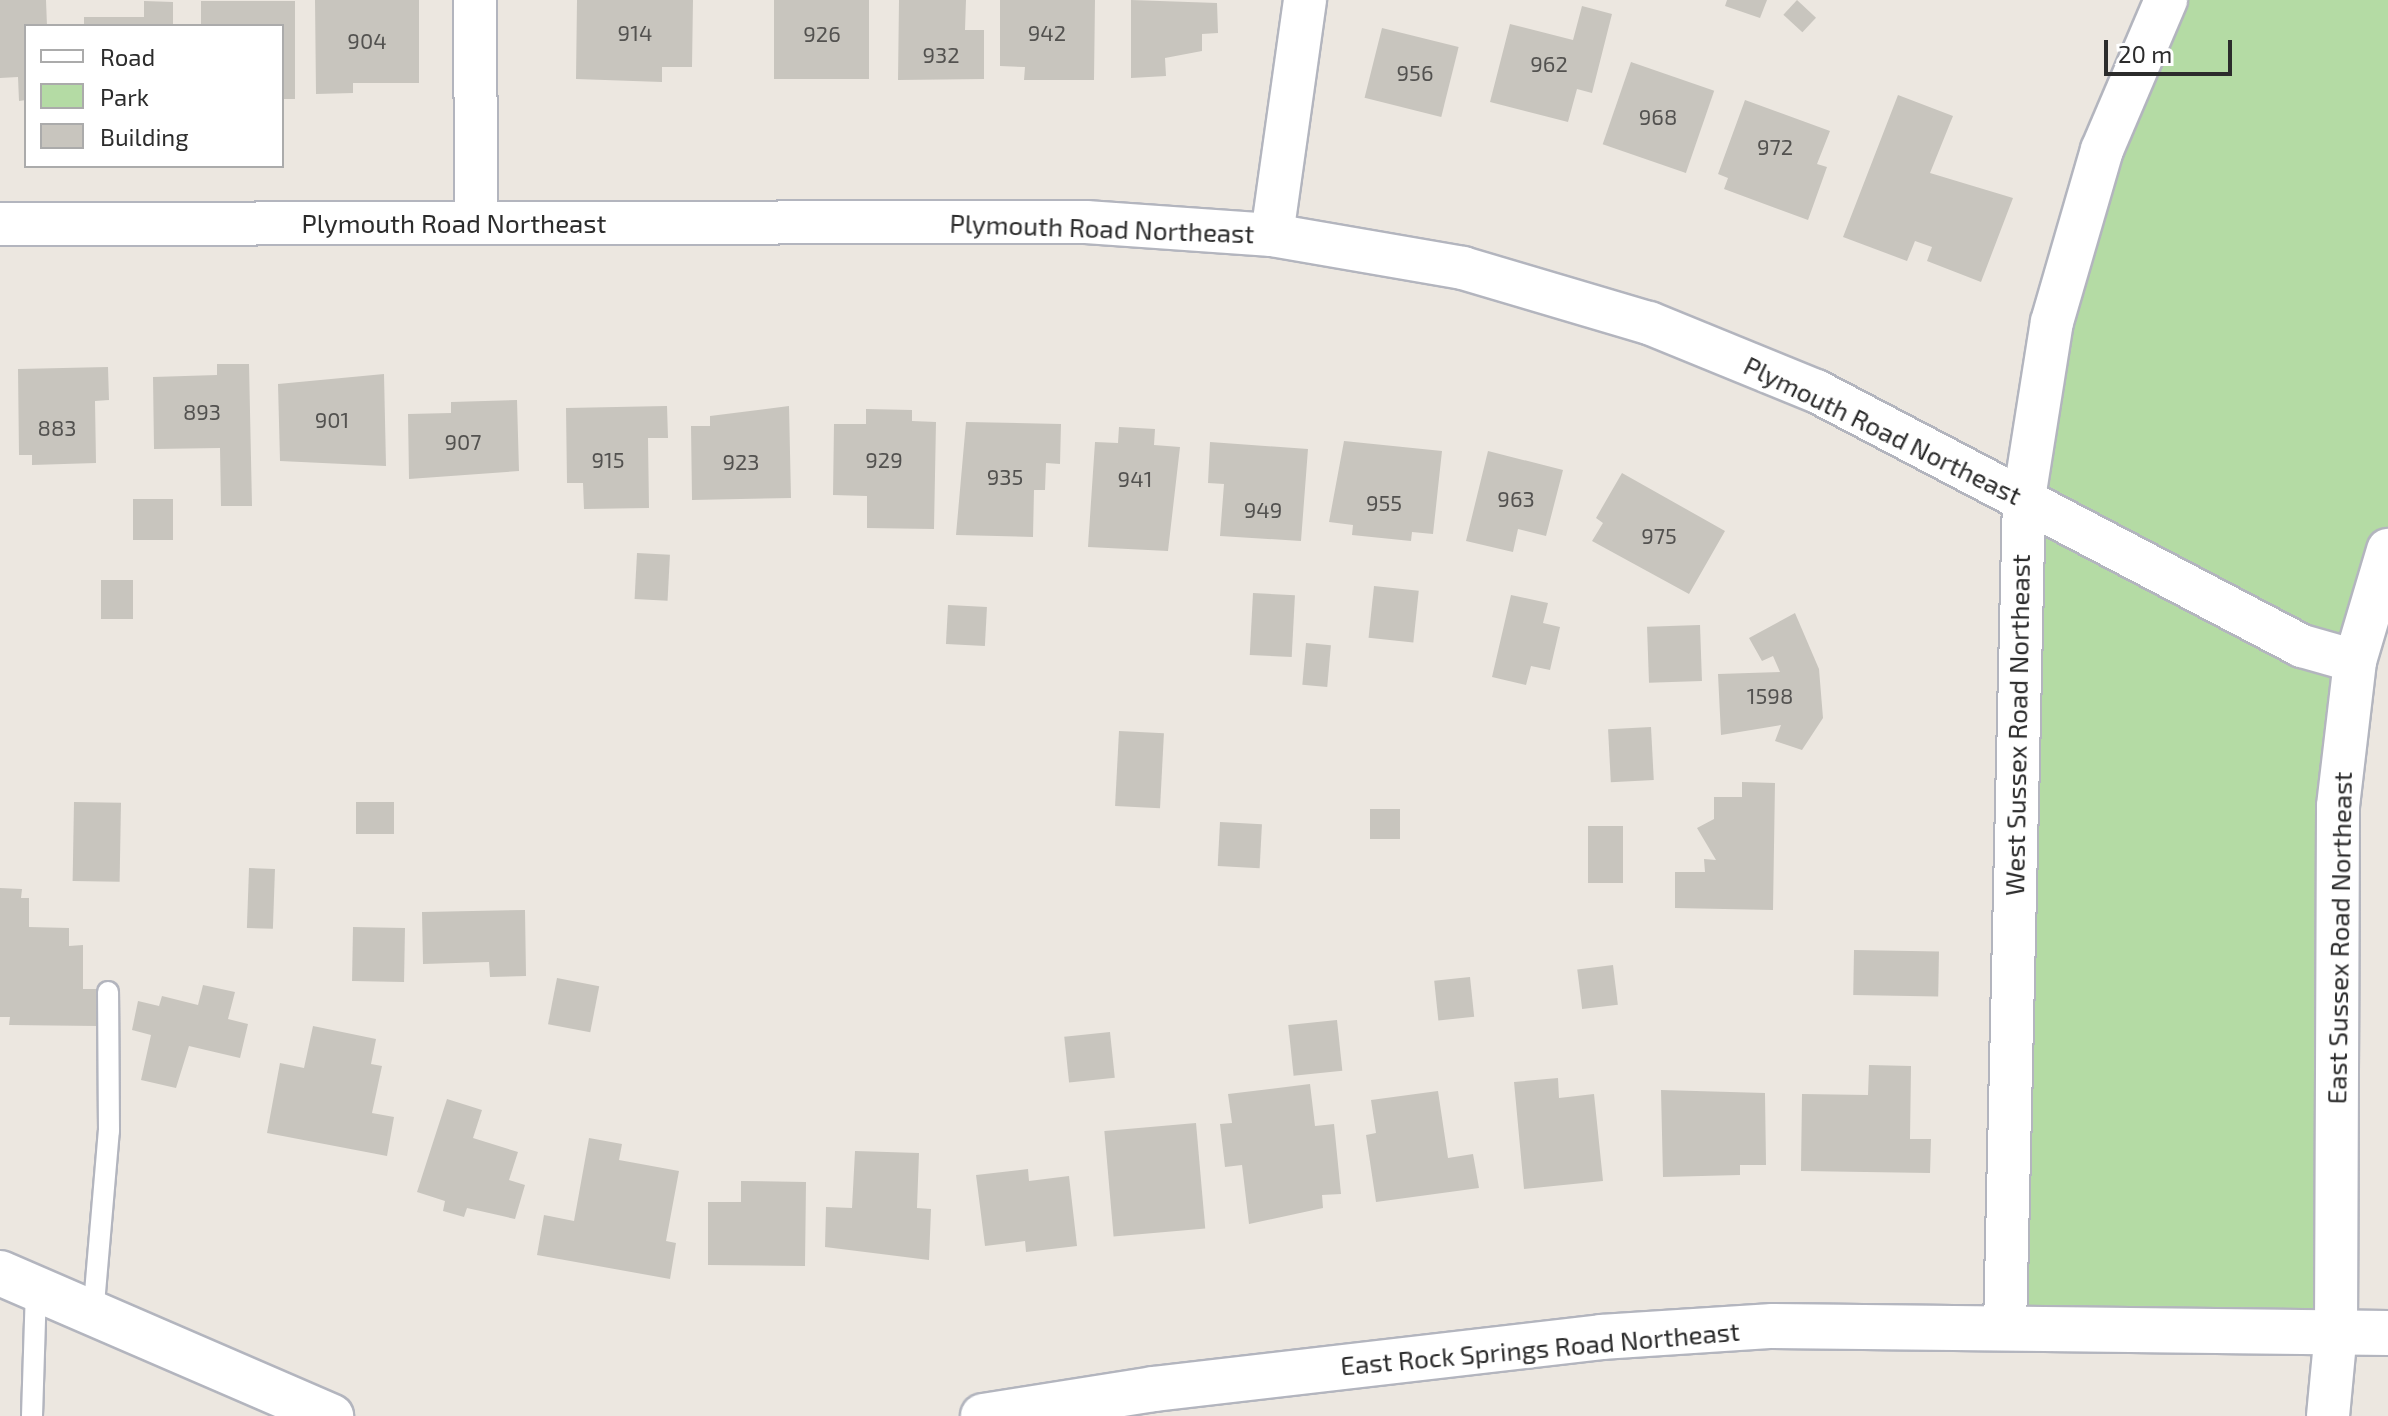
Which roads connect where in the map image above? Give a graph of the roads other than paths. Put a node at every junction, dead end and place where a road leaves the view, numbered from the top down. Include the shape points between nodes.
1 (475, 0) edge
2 (1305, 0) edge
3 (2166, 0) edge
4 (476, 222) junction
5 (0, 224) edge
6 (1272, 235) junction
7 (2024, 498) junction
8 (2388, 550) edge
9 (2355, 661) junction
10 (108, 992) dead end
11 (18, 1282) edge
12 (93, 1316) junction
13 (2005, 1328) junction
14 (2336, 1332) junction
15 (2388, 1333) edge
16 (307, 1411) edge
17 (32, 1416) edge
18 (983, 1416) edge
19 (2328, 1416) edge

1 - 4 street
2 - 6 street
3 - 7 street, West Sussex Road Northeast via 2102,150 2052,322
4 - 5 street, Plymouth Road Northeast
4 - 6 street, Plymouth Road Northeast via 1086,222
6 - 7 street, Plymouth Road Northeast via 1463,268 1649,323 1816,391
7 - 9 street, Plymouth Road Northeast via 2302,646
7 - 13 street, West Sussex Road Northeast
8 - 9 street, East Sussex Road Northeast
9 - 14 street, East Sussex Road Northeast via 2338,806
10 - 12 lane via 109,1131
11 - 12 street
11 - 17 lane
12 - 16 street
13 - 14 street, East Rock Springs Road Northeast
13 - 18 street, East Rock Springs Road Northeast via 1773,1326 1601,1337
14 - 15 street, East Rock Springs Road Northeast
14 - 19 street, East Sussex Road Northeast

